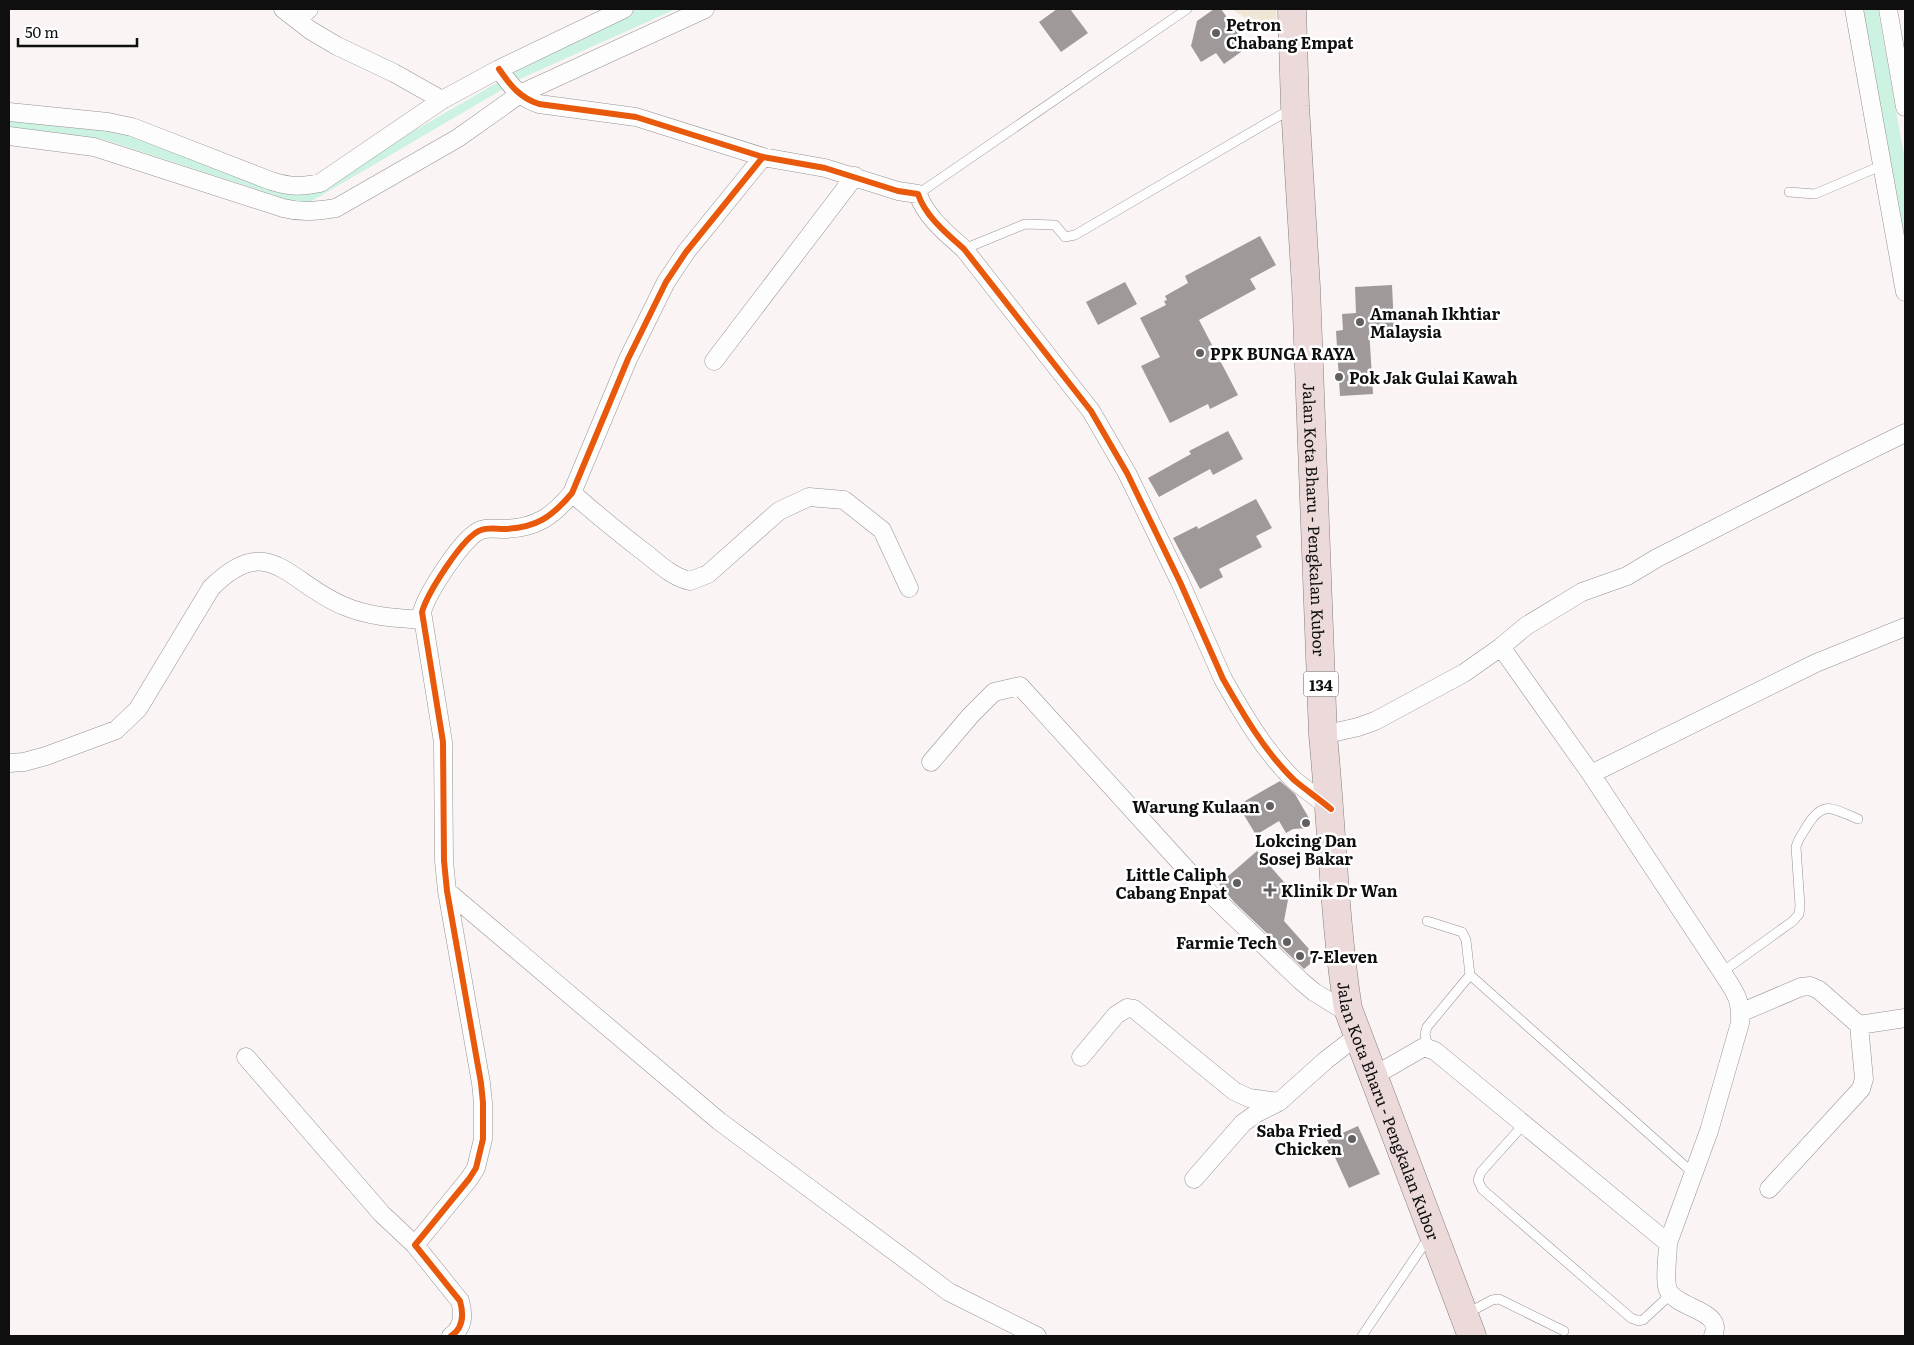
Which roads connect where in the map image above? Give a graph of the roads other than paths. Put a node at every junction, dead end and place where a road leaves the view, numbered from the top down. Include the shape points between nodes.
1 (283, 9) edge
2 (624, 9) edge
3 (705, 9) edge
4 (1187, 9) edge
5 (1292, 9) edge
6 (1854, 9) edge
7 (1888, 9) edge
8 (303, 14) edge
9 (509, 81) junction
10 (442, 100) junction
11 (1295, 106) junction
12 (1905, 107) edge
13 (9, 112) edge
14 (9, 136) edge
15 (763, 157) junction
16 (1883, 165) junction
17 (855, 176) junction
18 (1789, 192) dead end
19 (918, 194) junction
20 (964, 249) junction
21 (1905, 292) edge
22 (714, 361) dead end
23 (1905, 433) edge
24 (572, 493) junction
25 (909, 588) dead end
26 (423, 620) junction
27 (1905, 627) edge
28 (1501, 647) junction
29 (1323, 735) junction
30 (931, 762) dead end
31 (9, 763) edge
32 (1591, 774) junction
33 (1330, 809) junction
34 (1858, 819) dead end
35 (1198, 882) junction
36 (447, 891) junction
37 (1172, 897) dead end
38 (1426, 921) dead end
39 (1722, 972) junction
40 (1470, 974) junction
41 (1740, 1012) junction
42 (1905, 1018) edge
43 (1859, 1025) junction
44 (1353, 1026) junction
45 (1428, 1047) junction
46 (246, 1057) dead end
47 (1081, 1057) dead end
48 (1372, 1077) junction
49 (1279, 1102) junction
50 (1524, 1124) junction
51 (1693, 1173) junction
52 (1194, 1179) dead end
53 (1769, 1188) dead end
54 (1432, 1233) junction
55 (1668, 1243) junction
56 (415, 1244) junction
57 (1671, 1294) junction
58 (1468, 1326) edge
59 (1564, 1331) dead end
60 (451, 1336) edge
61 (1037, 1336) edge
62 (1362, 1336) edge
63 (1713, 1336) edge

1 - 8 street
2 - 9 street
3 - 9 street
4 - 19 lane
5 - 11 main road, Jalan Kota Bharu - Pengkalan Kubor / 134
6 - 16 street
7 - 12 street
8 - 10 street via 310,30
9 - 10 street
9 - 14 street via 458,138 336,208 321,211 301,212 283,208 94,147
9 - 15 street via 529,101 539,104 636,117
10 - 13 street via 320,183 298,187 270,181 132,127
11 - 20 lane via 1075,235 1065,237 1055,225 1025,224
11 - 29 main road, Jalan Kota Bharu - Pengkalan Kubor / 134 via 1306,286
15 - 17 street
15 - 24 street via 686,252 662,288 628,359
16 - 18 lane via 1815,194
16 - 21 street
17 - 19 street via 898,191
17 - 22 street
19 - 20 street via 921,205
20 - 33 street via 1091,411 1127,473 1223,679 1261,740 1294,780
23 - 28 street via 1627,576 1582,592 1526,626
24 - 25 street via 614,530 676,576 690,581 708,574 779,511 809,497 844,500 882,530
24 - 26 street via 560,508 533,526 481,530 469,538 425,600
26 - 31 street via 363,613 342,606 269,563 246,562 228,572 211,588 129,719 116,730 46,756
26 - 36 street via 443,742
27 - 32 street via 1816,663
28 - 29 street via 1464,673 1375,721
28 - 32 street
29 - 33 main road, Jalan Kota Bharu - Pengkalan Kubor / 134
30 - 35 street via 994,692 1020,686
32 - 39 street
33 - 44 main road, Jalan Kota Bharu - Pengkalan Kubor / 134 via 1337,929
34 - 39 lane via 1828,808 1817,812 1796,847 1799,914
35 - 37 lane
35 - 44 street
36 - 56 street via 481,1083 483,1139 476,1168 469,1179
36 - 61 street via 719,1121 949,1292
38 - 40 lane via 1462,932
39 - 41 street via 1735,992
40 - 45 lane via 1427,1027
40 - 51 lane
41 - 43 street via 1810,986
41 - 51 street via 1740,1023 1709,1131
42 - 43 street
43 - 53 street via 1864,1079 1861,1089
44 - 48 main road, Jalan Kota Bharu - Pengkalan Kubor / 134
44 - 49 street via 1326,1060
45 - 48 street
45 - 50 street
46 - 56 street via 382,1214
47 - 49 street via 1116,1014 1127,1008 1134,1009 1234,1091 1249,1098
48 - 54 main road, Jalan Kota Bharu - Pengkalan Kubor / 134
49 - 52 street via 1243,1123
50 - 55 street
50 - 57 lane via 1481,1172 1478,1180 1482,1189 1631,1318 1643,1320
51 - 55 street
54 - 58 main road, Jalan Kota Bharu - Pengkalan Kubor / 134
54 - 62 lane
55 - 57 street via 1667,1284
56 - 60 street via 460,1302 462,1321
57 - 63 street via 1712,1320
58 - 59 lane via 1492,1300 1500,1299

